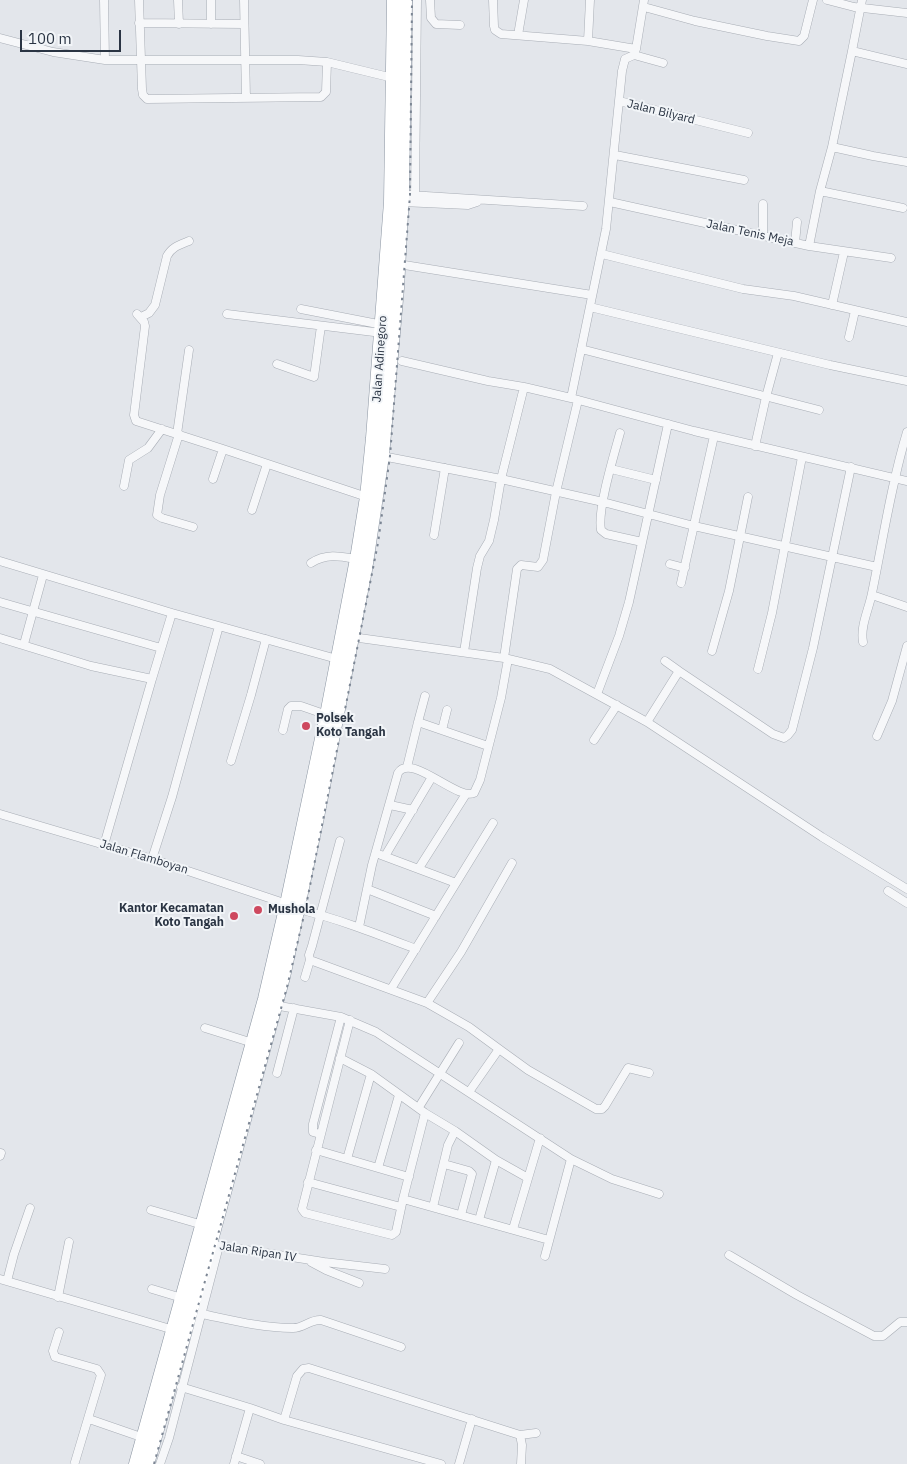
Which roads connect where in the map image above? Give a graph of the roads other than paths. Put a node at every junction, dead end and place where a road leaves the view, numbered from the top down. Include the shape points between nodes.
1 (104, 0) edge
2 (139, 0) edge
3 (178, 0) edge
4 (211, 0) edge
5 (244, 0) edge
6 (394, 0) edge
7 (405, 0) edge
8 (417, 0) edge
9 (430, 0) edge
10 (493, 0) edge
11 (524, 0) edge
12 (590, 0) edge
13 (813, 0) edge
14 (827, 0) edge
15 (644, 3) edge
16 (862, 4) edge
17 (907, 14) edge
18 (139, 23) junction
19 (179, 24) junction
20 (211, 24) junction
21 (244, 24) junction
22 (460, 25) dead end
23 (518, 35) junction
24 (0, 38) edge
25 (588, 41) junction
26 (852, 51) junction
27 (635, 52) junction
28 (246, 59) junction
29 (105, 60) junction
30 (140, 61) junction
31 (327, 62) junction
32 (663, 63) dead end
33 (907, 64) edge
34 (393, 78) junction
35 (246, 98) junction
36 (619, 101) junction
37 (748, 133) dead end
38 (832, 147) junction
39 (615, 156) junction
40 (907, 162) edge
41 (744, 180) dead end
42 (820, 191) junction
43 (406, 197) junction
44 (429, 199) junction
45 (610, 202) junction
46 (763, 204) dead end
47 (583, 206) dead end
48 (903, 208) dead end
49 (797, 222) dead end
50 (763, 236) junction
51 (189, 241) dead end
52 (795, 243) junction
53 (808, 246) junction
54 (844, 252) junction
55 (602, 254) junction
56 (891, 258) dead end
57 (398, 264) junction
58 (592, 295) junction
59 (832, 305) junction
60 (590, 307) junction
61 (301, 308) dead end
62 (855, 310) junction
63 (227, 314) dead end
64 (907, 322) edge
65 (321, 326) junction
66 (849, 337) dead end
67 (384, 338) junction
68 (581, 349) junction
69 (189, 350) dead end
70 (778, 353) junction
71 (402, 361) dead end
72 (277, 364) dead end
73 (385, 368) junction
74 (907, 381) edge
75 (524, 387) junction
76 (766, 397) junction
77 (574, 399) junction
78 (819, 410) dead end
79 (668, 424) junction
80 (162, 429) junction
81 (907, 432) edge
82 (620, 433) dead end
83 (178, 434) junction
84 (714, 436) junction
85 (755, 446) junction
86 (223, 448) junction
87 (382, 456) junction
88 (802, 457) junction
89 (267, 464) junction
90 (851, 467) junction
91 (446, 468) junction
92 (611, 469) junction
93 (895, 477) junction
94 (213, 479) dead end
95 (501, 479) junction
96 (656, 480) junction
97 (907, 481) edge
98 (124, 486) dead end
99 (556, 492) junction
100 (367, 497) junction
101 (748, 497) dead end
102 (603, 502) junction
103 (252, 510) dead end
104 (649, 514) junction
105 (694, 526) junction
106 (193, 528) dead end
107 (434, 535) dead end
108 (739, 536) junction
109 (642, 542) junction
110 (785, 547) junction
111 (831, 557) junction
112 (357, 559) junction
113 (0, 561) edge
114 (312, 563) dead end
115 (670, 564) dead end
116 (877, 567) junction
117 (684, 568) junction
118 (43, 575) junction
119 (681, 583) dead end
120 (872, 595) junction
121 (0, 602) edge
122 (907, 607) edge
123 (33, 612) junction
124 (172, 613) junction
125 (219, 626) junction
126 (352, 637) junction
127 (0, 638) edge
128 (266, 639) junction
129 (863, 642) dead end
130 (24, 644) junction
131 (907, 646) edge
132 (161, 648) junction
133 (712, 651) dead end
134 (464, 652) junction
135 (337, 659) junction
136 (506, 659) junction
137 (665, 661) dead end
138 (758, 669) dead end
139 (679, 672) junction
140 (152, 679) junction
141 (597, 694) junction
142 (425, 696) dead end
143 (617, 705) junction
144 (447, 710) dead end
145 (327, 715) junction
146 (418, 722) junction
147 (647, 722) junction
148 (283, 730) dead end
149 (442, 730) junction
150 (877, 736) dead end
151 (594, 740) dead end
152 (488, 746) junction
153 (231, 761) dead end
154 (407, 766) junction
155 (432, 777) junction
156 (466, 794) junction
157 (390, 805) junction
158 (413, 810) junction
159 (0, 814) edge
160 (493, 823) dead end
161 (340, 842) dead end
162 (104, 844) junction
163 (376, 854) junction
164 (385, 856) junction
165 (152, 859) junction
166 (512, 863) dead end
167 (419, 868) junction
168 (456, 884) junction
169 (367, 889) junction
170 (907, 889) edge
171 (888, 891) dead end
172 (907, 903) edge
173 (293, 907) junction
174 (321, 914) junction
175 (436, 916) junction
176 (359, 927) junction
177 (416, 949) junction
178 (310, 960) junction
179 (305, 977) dead end
180 (391, 989) junction
181 (427, 1003) junction
182 (274, 1005) junction
183 (294, 1008) junction
184 (341, 1017) junction
185 (350, 1020) junction
186 (205, 1028) dead end
187 (253, 1043) junction
188 (459, 1043) dead end
189 (499, 1049) junction
190 (340, 1058) junction
191 (277, 1073) dead end
192 (440, 1073) junction
193 (649, 1073) dead end
194 (371, 1074) junction
195 (469, 1092) junction
196 (399, 1095) junction
197 (419, 1107) junction
198 (425, 1113) junction
199 (455, 1131) junction
200 (320, 1134) junction
201 (540, 1138) junction
202 (231, 1144) junction
203 (316, 1150) junction
204 (347, 1159) junction
205 (571, 1159) junction
206 (496, 1160) junction
207 (444, 1164) junction
208 (378, 1168) junction
209 (408, 1177) junction
210 (528, 1178) junction
211 (308, 1182) junction
212 (659, 1194) dead end
213 (402, 1203) junction
214 (30, 1208) dead end
215 (434, 1208) junction
216 (151, 1210) dead end
217 (461, 1215) junction
218 (479, 1220) junction
219 (203, 1225) junction
220 (513, 1229) junction
221 (549, 1240) junction
222 (69, 1242) dead end
223 (215, 1245) junction
224 (729, 1255) dead end
225 (545, 1256) dead end
226 (305, 1259) junction
227 (385, 1269) dead end
228 (4, 1280) edge
229 (359, 1283) dead end
230 (152, 1289) dead end
231 (58, 1297) junction
232 (182, 1298) junction
233 (202, 1314) junction
234 (907, 1322) edge
235 (174, 1330) junction
236 (59, 1332) dead end
237 (401, 1347) dead end
238 (181, 1387) junction
239 (250, 1408) junction
240 (89, 1419) junction
241 (472, 1419) junction
242 (284, 1420) junction
243 (536, 1433) dead end
244 (520, 1435) junction
245 (144, 1438) junction
246 (235, 1460) edge
247 (74, 1462) dead end
248 (136, 1464) edge
249 (147, 1464) edge
250 (160, 1464) edge
251 (260, 1464) edge
252 (441, 1464) edge
253 (458, 1464) edge
254 (522, 1464) edge

1 - 29 street
2 - 18 street
3 - 19 street
4 - 20 street
5 - 21 street
6 - 34 highway, Jalan Adinegoro
7 - 43 highway
8 - 43 street
9 - 22 street via 431,18 436,24
10 - 23 street via 496,30 500,34
11 - 23 street
12 - 25 street
13 - 15 street via 804,36 798,41 695,21
14 - 16 street
15 - 27 street
16 - 17 street
16 - 26 street
18 - 19 street
18 - 30 street
19 - 20 street
20 - 21 street
21 - 28 street
23 - 25 street
24 - 29 street via 53,52
25 - 27 street
26 - 33 street
26 - 38 street
27 - 32 street
27 - 36 street via 625,59
28 - 30 street
28 - 31 street
28 - 35 street
29 - 30 street
30 - 35 street via 143,94 147,98
31 - 34 street
31 - 35 street via 326,92 321,97
34 - 67 highway, Jalan Adinegoro
36 - 37 street, Jalan Bilyard
36 - 39 street
38 - 40 street
38 - 42 street
39 - 41 street
39 - 45 street
42 - 48 street
42 - 53 street
43 - 44 street
43 - 44 street
43 - 57 highway
44 - 47 street via 468,205 482,201
45 - 50 street, Jalan Tenis Meja
45 - 55 street
46 - 50 street
49 - 52 street
50 - 52 street, Jalan Tenis Meja
51 - 80 street via 170,250 155,305 149,313 139,316 145,326 134,419
52 - 53 street, Jalan Tenis Meja
53 - 54 street, Jalan Tenis Meja
54 - 56 street, Jalan Tenis Meja
54 - 59 street
55 - 58 street
55 - 59 street via 743,288
57 - 58 street
57 - 67 highway
58 - 60 street
59 - 62 street
60 - 68 street
60 - 70 street
61 - 67 street
62 - 64 street
62 - 66 street
63 - 65 street
65 - 67 street
65 - 72 street via 314,378
67 - 73 highway
68 - 76 street
68 - 77 street
69 - 83 street
70 - 74 street
70 - 76 street
71 - 75 street via 488,382
73 - 87 highway
73 - 100 highway, Jalan Adinegoro
75 - 77 street
75 - 95 street
76 - 78 street
76 - 85 street
77 - 79 street
77 - 99 street
79 - 84 street
79 - 96 street
80 - 83 street
80 - 98 street via 148,448 129,460
81 - 93 street
82 - 92 street
83 - 86 street
83 - 106 street via 157,515
84 - 85 street
84 - 105 street
85 - 88 street
86 - 89 street
86 - 94 street
87 - 91 street
87 - 126 highway
88 - 90 street
88 - 110 street
89 - 100 street
89 - 103 street
90 - 93 street
90 - 111 street
91 - 95 street
91 - 107 street
92 - 96 street
92 - 102 street
93 - 97 street
93 - 116 street
95 - 99 street
95 - 134 street via 489,541 477,568
96 - 104 street
99 - 102 street
99 - 136 street via 542,563 538,567 523,565 517,569
100 - 112 highway, Jalan Adinegoro
101 - 108 street
102 - 104 street
102 - 109 street via 602,532
104 - 105 street
104 - 109 street
105 - 108 street
105 - 117 street
108 - 110 street
108 - 133 street via 729,591
109 - 141 street via 622,626
110 - 111 street
110 - 138 street
111 - 116 street
111 - 139 street via 792,730 786,737 766,729
112 - 114 street via 329,556
112 - 135 highway, Jalan Adinegoro
113 - 118 street
115 - 117 street
116 - 120 street
117 - 119 street
118 - 123 street
118 - 124 street
120 - 122 street
120 - 129 street
121 - 123 street
123 - 130 street
123 - 132 street
124 - 125 street
124 - 132 street
125 - 128 street
125 - 165 street
126 - 134 street
126 - 173 highway
127 - 130 street
128 - 135 street
128 - 153 street
130 - 140 street via 91,666
131 - 150 street via 896,689
132 - 140 street
134 - 136 street
135 - 145 highway, Jalan Adinegoro
136 - 141 street via 550,669
136 - 152 street via 501,698
137 - 139 street
139 - 147 street
140 - 162 street
141 - 143 street
142 - 146 street
143 - 147 street
143 - 151 street
144 - 149 street
145 - 148 street via 291,706
145 - 173 highway, Jalan Adinegoro
146 - 149 street
146 - 154 street
147 - 170 street
149 - 152 street
152 - 156 street via 476,790 472,795
154 - 155 street
154 - 157 street via 398,773
155 - 156 street
155 - 158 street
156 - 167 street
157 - 158 street
157 - 163 street
158 - 164 street
159 - 162 street, Jalan Flamboyan
160 - 168 street
161 - 174 street
162 - 165 street, Jalan Flamboyan
163 - 164 street
163 - 169 street
164 - 167 street
165 - 173 street, Jalan Flamboyan
166 - 181 street via 461,952
167 - 168 street
168 - 175 street
169 - 175 street
169 - 176 street
171 - 172 street
173 - 174 street, Jalan Flamboyan
173 - 182 highway via 283,977
173 - 187 highway
174 - 176 street, Jalan Flamboyan
174 - 178 street
175 - 177 street
176 - 177 street, Jalan Flamboyan
177 - 180 street
178 - 179 street
178 - 180 street
180 - 181 street
181 - 189 street
182 - 183 street
182 - 202 highway
183 - 184 street
183 - 191 street
184 - 185 street
184 - 200 street via 313,1124 313,1132
185 - 190 street
185 - 192 street via 385,1036
186 - 187 street
187 - 202 highway
188 - 192 street
189 - 193 street via 528,1070 596,1109 605,1106 628,1068
189 - 195 street
190 - 194 street
190 - 200 street
192 - 195 street
192 - 197 street
194 - 196 street
194 - 204 street
195 - 201 street
196 - 197 street
196 - 208 street
197 - 198 street
198 - 199 street
198 - 209 street
199 - 206 street
199 - 207 street
200 - 203 street
201 - 205 street
201 - 210 street
202 - 219 highway
202 - 223 highway
203 - 204 street
203 - 211 street
204 - 208 street
205 - 212 street via 612,1179
205 - 221 street
206 - 210 street
206 - 218 street
207 - 215 street
207 - 217 street via 472,1174
208 - 209 street
209 - 213 street
210 - 220 street
211 - 213 street
211 - 213 street via 301,1207 303,1211 374,1231 394,1235
213 - 215 street
214 - 228 street
215 - 217 street
216 - 219 street
217 - 218 street
218 - 220 street
219 - 232 highway
220 - 221 street
221 - 225 street
222 - 231 street
223 - 226 street, Jalan Ripan IV
223 - 233 street
223 - 249 highway
224 - 234 street via 874,1336 883,1336 900,1322
226 - 227 street, Jalan Ripan IV
226 - 229 street, Jalan Ripan IV
228 - 231 street
230 - 232 street
231 - 235 street
232 - 235 highway
233 - 237 street via 290,1328 321,1320
233 - 238 street
235 - 245 highway
236 - 240 street via 53,1351 55,1357 101,1372
238 - 239 street
238 - 250 street
239 - 242 street
239 - 246 street
240 - 245 street
240 - 247 street
241 - 242 street via 309,1368 297,1376
241 - 244 street
241 - 253 street
242 - 252 street
243 - 244 street
244 - 254 street
245 - 248 highway
246 - 251 street

